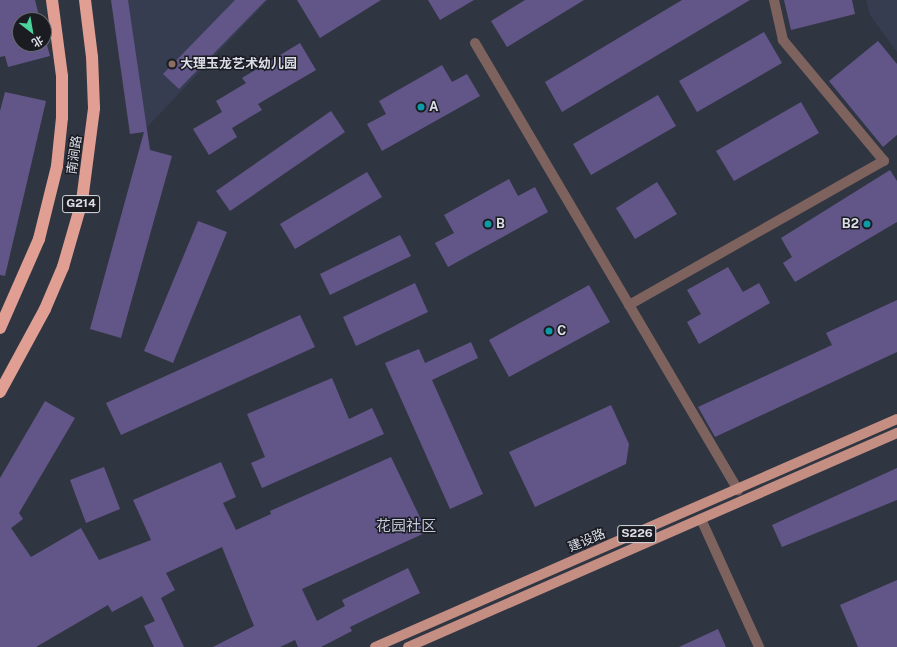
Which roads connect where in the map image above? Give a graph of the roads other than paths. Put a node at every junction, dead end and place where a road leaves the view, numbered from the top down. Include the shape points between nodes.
1 (52, 0) edge
2 (85, 0) edge
3 (774, 0) edge
4 (475, 44) dead end
5 (629, 305) junction
6 (0, 328) edge
7 (0, 392) edge
8 (897, 419) edge
9 (897, 433) edge
10 (738, 490) junction
11 (701, 519) junction
12 (375, 647) edge
13 (408, 647) edge
14 (759, 647) edge

1 - 6 highway, 南涧路 / G214 via 62,76 58,155 41,232 24,278
2 - 7 highway, 南涧路 / G214 via 92,57 94,108 82,201 65,261 45,309
3 - 5 street via 783,40 884,161
4 - 5 street
5 - 10 street
8 - 10 main road, 建设路 / S226
9 - 11 main road, 建设路 / S226
10 - 12 main road, 建设路 / S226
11 - 13 main road, 建设路 / S226
11 - 14 street

